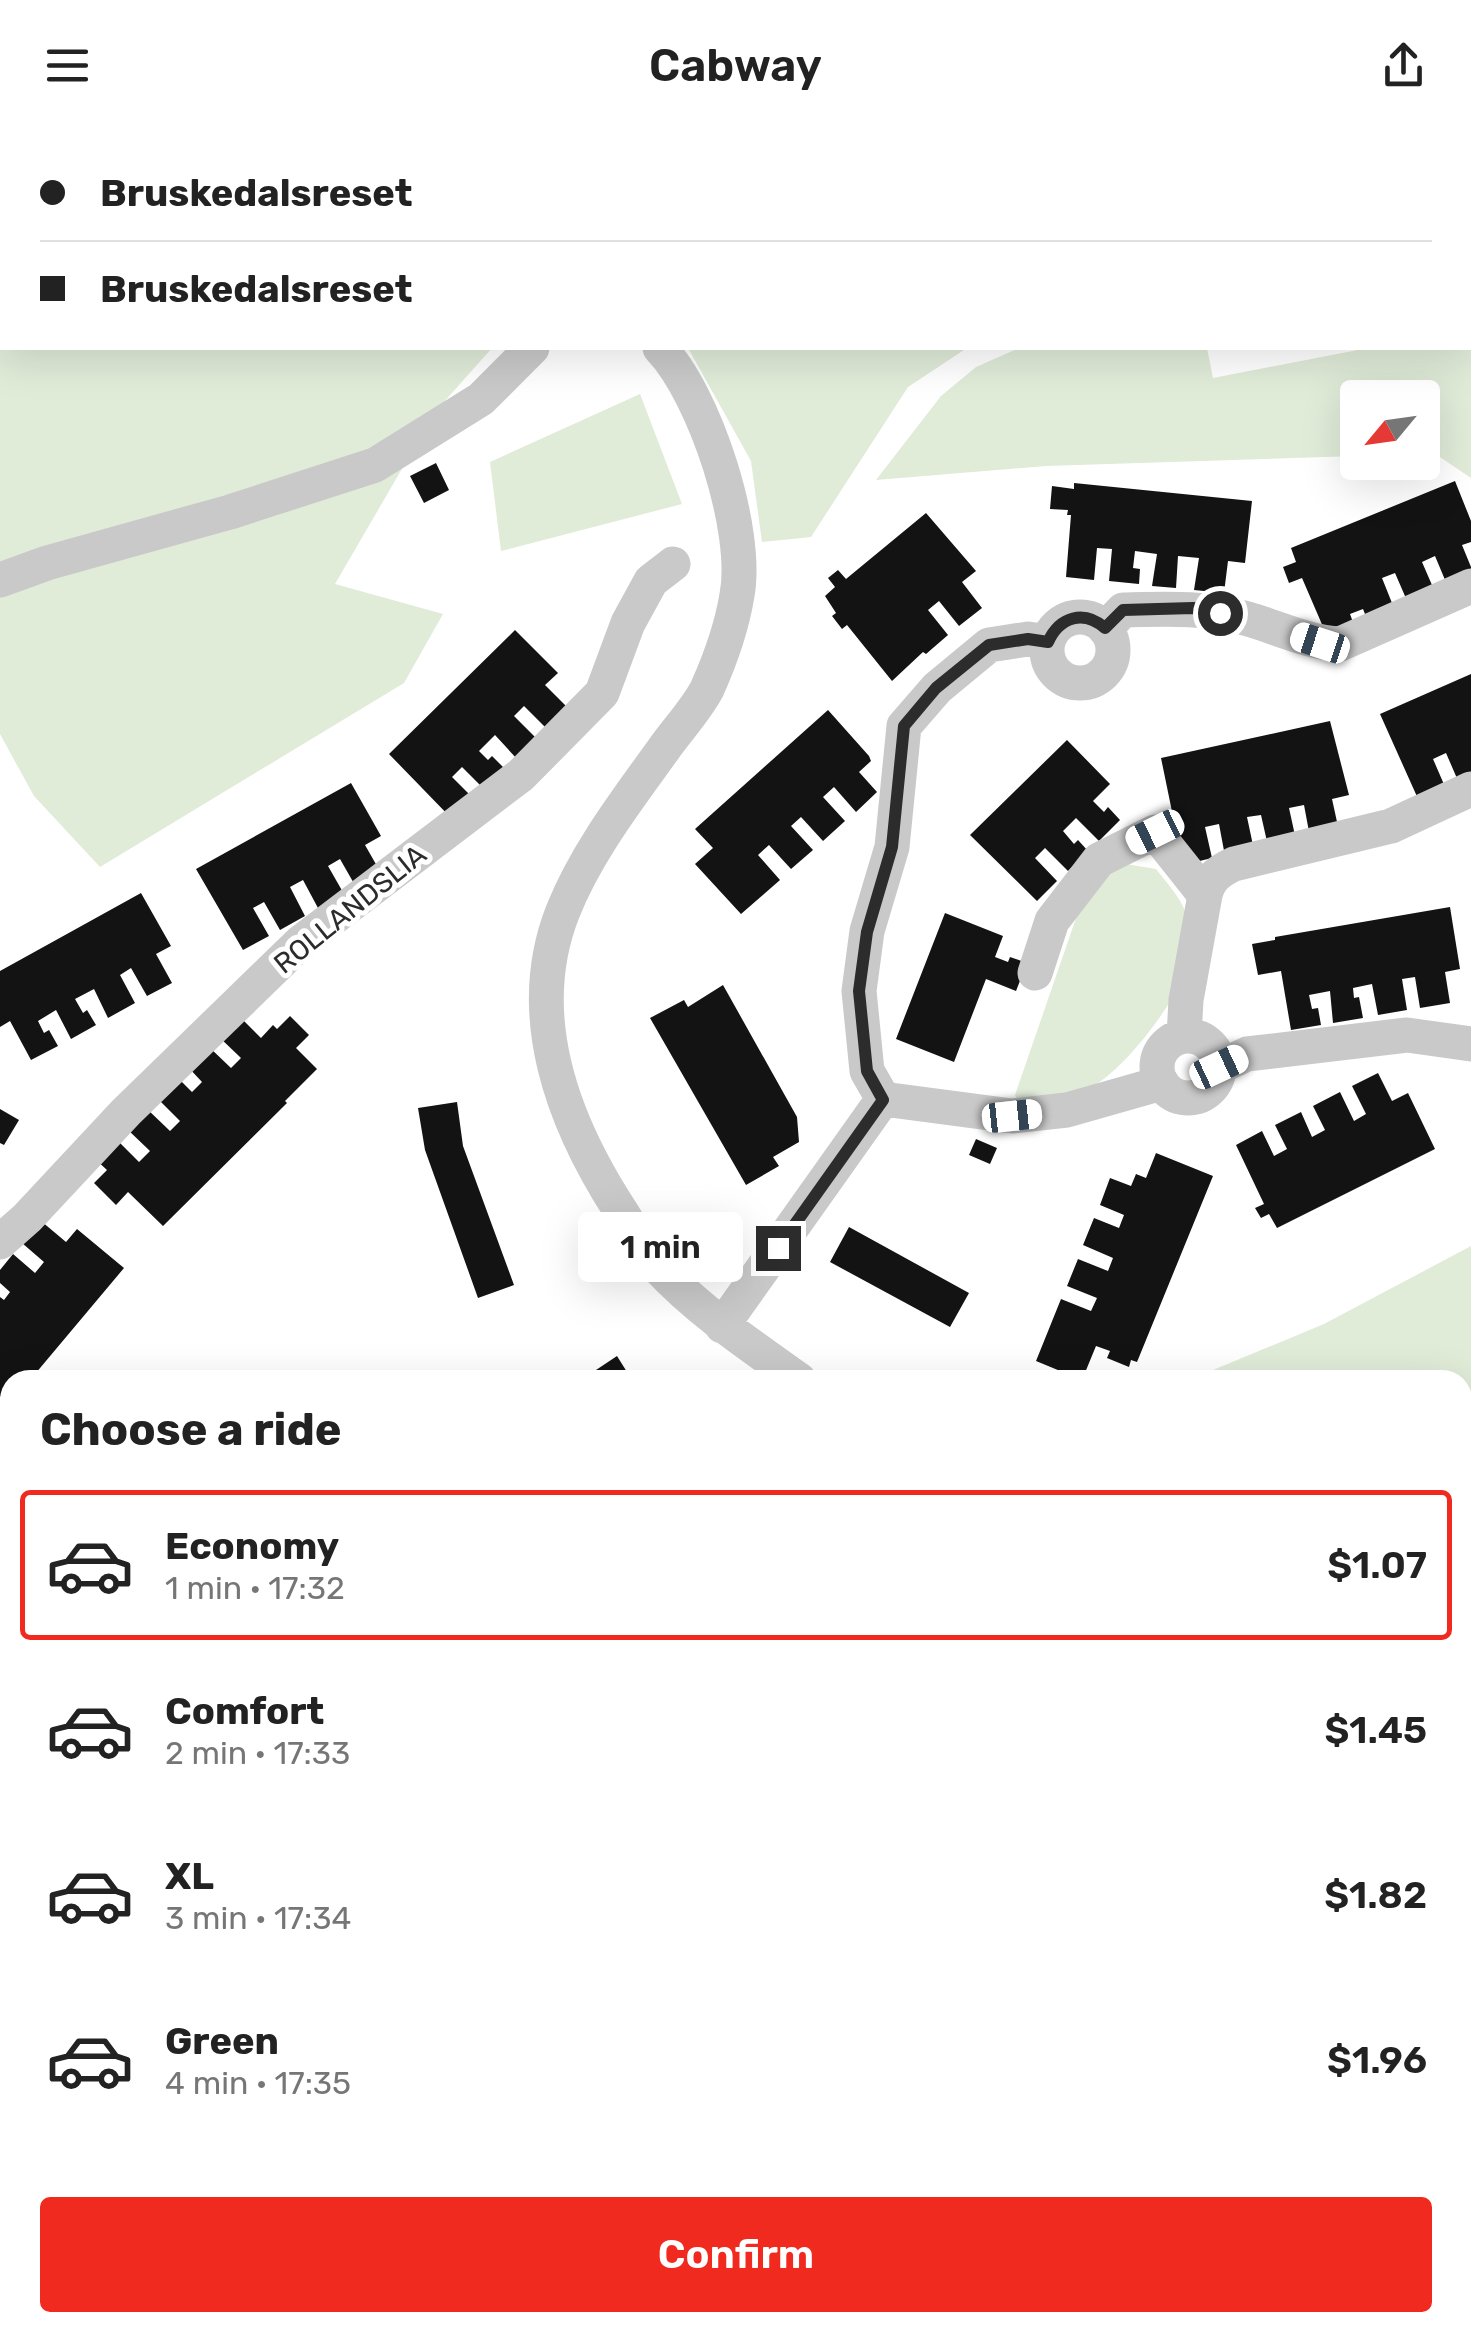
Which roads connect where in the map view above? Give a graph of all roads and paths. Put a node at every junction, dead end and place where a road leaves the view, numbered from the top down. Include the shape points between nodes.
1 (530, 350) edge
2 (661, 350) edge
3 (673, 564) dead end
4 (0, 580) edge
5 (1471, 586) edge
6 (1105, 628) junction
7 (1048, 642) junction
8 (1471, 788) edge
9 (1205, 895) junction
10 (1035, 973) dead end
11 (1184, 1036) junction
12 (1471, 1044) edge
13 (1219, 1067) junction
14 (1162, 1083) junction
15 (883, 1100) junction
16 (0, 1242) edge
17 (722, 1326) junction
18 (785, 1370) edge

1 - 4 street via 480,399 375,465
2 - 17 street via 712,441 735,535 738,592 705,692 604,834 563,911 548,966 545,1016 556,1077 588,1161 656,1264
3 - 16 street, ROLLANDSLIA via 651,581 602,693 520,775 300,943
5 - 6 street via 1340,644 1193,608 1123,610
6 - 7 street via 1088,618 1068,619
6 - 7 street via 1112,661 1088,682 1056,674
7 - 15 street via 989,645 936,688 904,726 892,847 867,932 859,991 867,1071
8 - 9 street via 1391,826 1234,864 1219,871
9 - 10 street via 1155,832 1098,860 1052,920
9 - 11 street
11 - 13 street via 1204,1040
11 - 14 street via 1160,1053
12 - 13 street via 1407,1035 1246,1054
13 - 14 street via 1212,1086 1196,1097 1177,1096
14 - 15 street via 1067,1110 1012,1116
15 - 17 street
17 - 18 street

